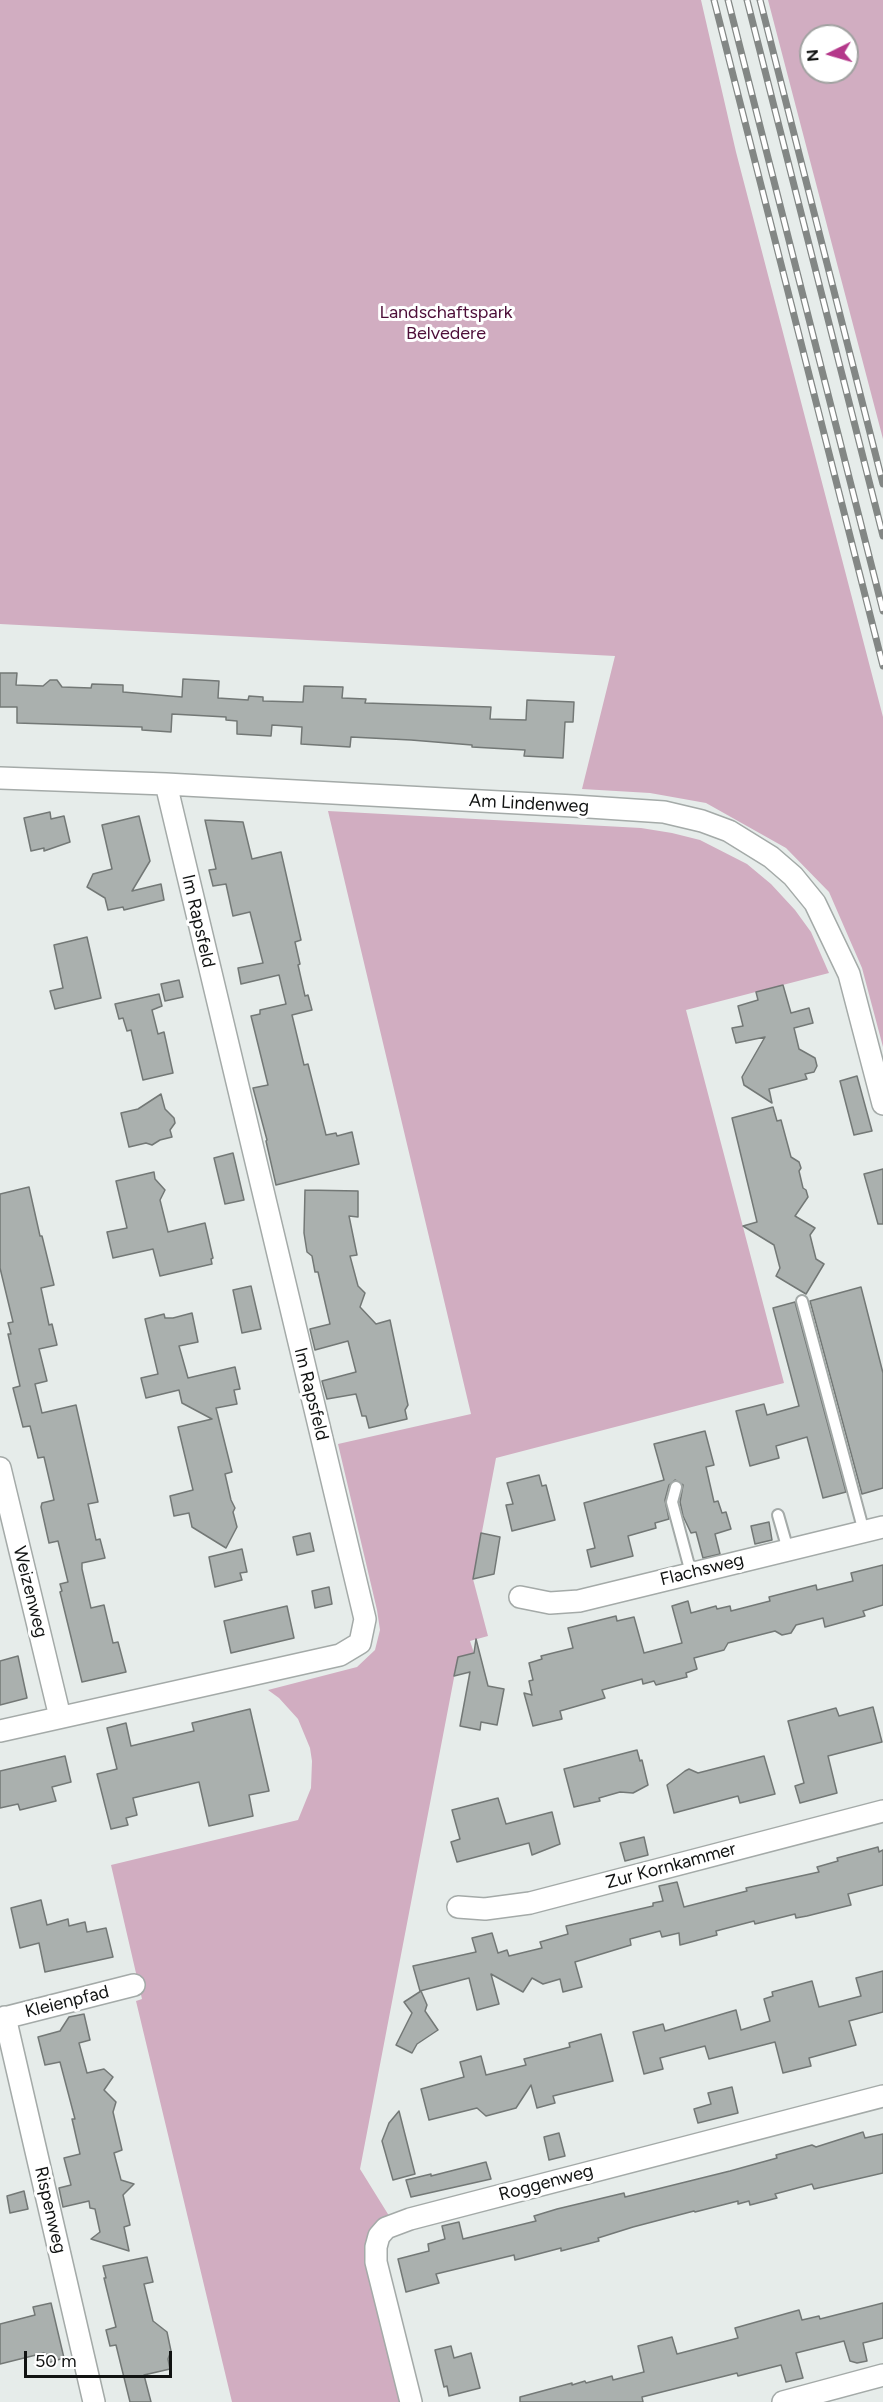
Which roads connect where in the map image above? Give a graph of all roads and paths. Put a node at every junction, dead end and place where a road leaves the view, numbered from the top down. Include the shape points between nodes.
1 (0, 778) edge
2 (166, 784) junction
3 (883, 1104) edge
4 (802, 1301) dead end
5 (0, 1468) edge
6 (676, 1487) dead end
7 (778, 1515) dead end
8 (874, 1529) edge
9 (788, 1550) junction
10 (691, 1573) junction
11 (520, 1597) dead end
12 (60, 1717) junction
13 (0, 1731) edge
14 (883, 1810) edge
15 (458, 1907) dead end
16 (134, 1985) dead end
17 (3, 2018) edge
18 (883, 2096) edge
19 (883, 2375) edge
20 (94, 2402) edge
21 (411, 2402) edge
22 (783, 2402) edge

1 - 2 street, Am Lindenweg
2 - 3 street, Am Lindenweg via 664,812 729,831 771,857 815,903 849,974
2 - 12 street, Im Rapsfeld via 365,1619 360,1643 340,1655
4 - 8 lane
5 - 12 street, Weizenweg
6 - 10 lane via 672,1502
7 - 9 lane
8 - 9 street, Flachsweg
9 - 10 street, Flachsweg
10 - 11 street, Flachsweg via 579,1601 550,1603
12 - 13 street, Im Rapsfeld
14 - 15 street, Zur Kornkammer via 530,1903 485,1910
16 - 17 street, Kleienpfad
17 - 20 street, Rispenweg
18 - 21 street, Roggenweg via 386,2228 379,2236 376,2262
19 - 22 street

